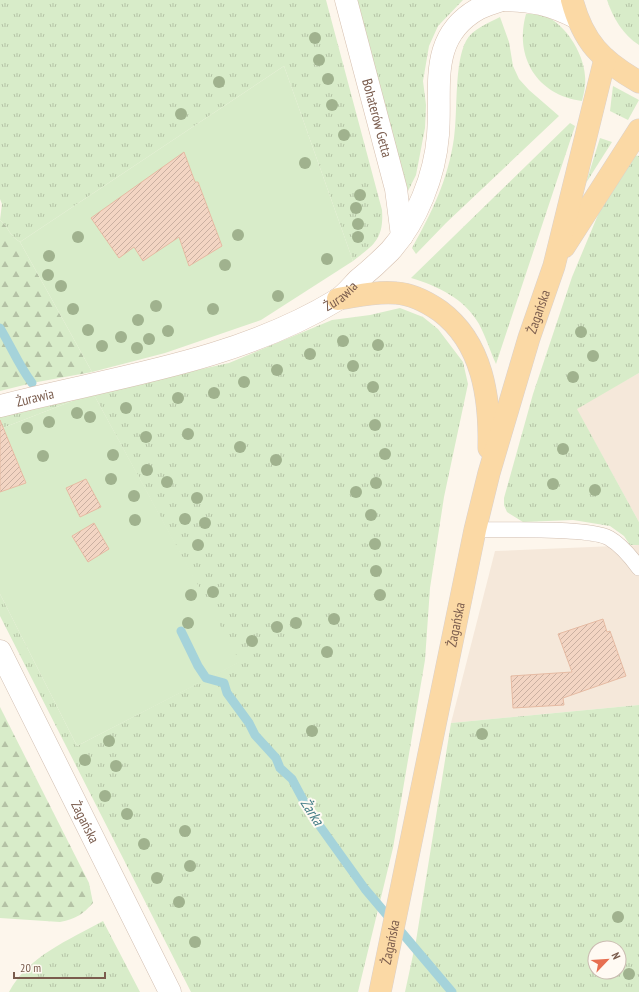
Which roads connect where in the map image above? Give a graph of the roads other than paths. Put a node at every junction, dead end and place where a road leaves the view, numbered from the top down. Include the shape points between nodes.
1 (346, 0) edge
2 (502, 0) edge
3 (574, 9) edge
4 (604, 59) junction
5 (639, 82) edge
6 (639, 130) edge
7 (402, 236) junction
8 (554, 264) junction
9 (338, 299) junction
10 (0, 406) edge
11 (489, 473) junction
12 (475, 530) junction
13 (639, 568) edge
14 (0, 651) edge
15 (170, 992) edge
16 (380, 992) edge

1 - 7 street, Bohaterów Getta via 396,189
2 - 3 street, Żurawia via 536,2 557,8
2 - 7 street, Żurawia via 478,8 459,22 446,43 438,70 438,137 430,175
3 - 4 main road via 589,42
4 - 5 main road via 617,70
4 - 8 main road, Żagańska
6 - 8 main road, Żagańska
7 - 9 street, Żurawia
8 - 11 main road, Żagańska
9 - 10 street, Żurawia via 274,332 229,350
9 - 11 main road via 377,293 412,296 437,308 463,333 473,350 486,389
11 - 12 main road, Żagańska
12 - 13 lane via 588,533 608,538 627,553
12 - 16 main road, Żagańska
14 - 15 street, Żagańska

